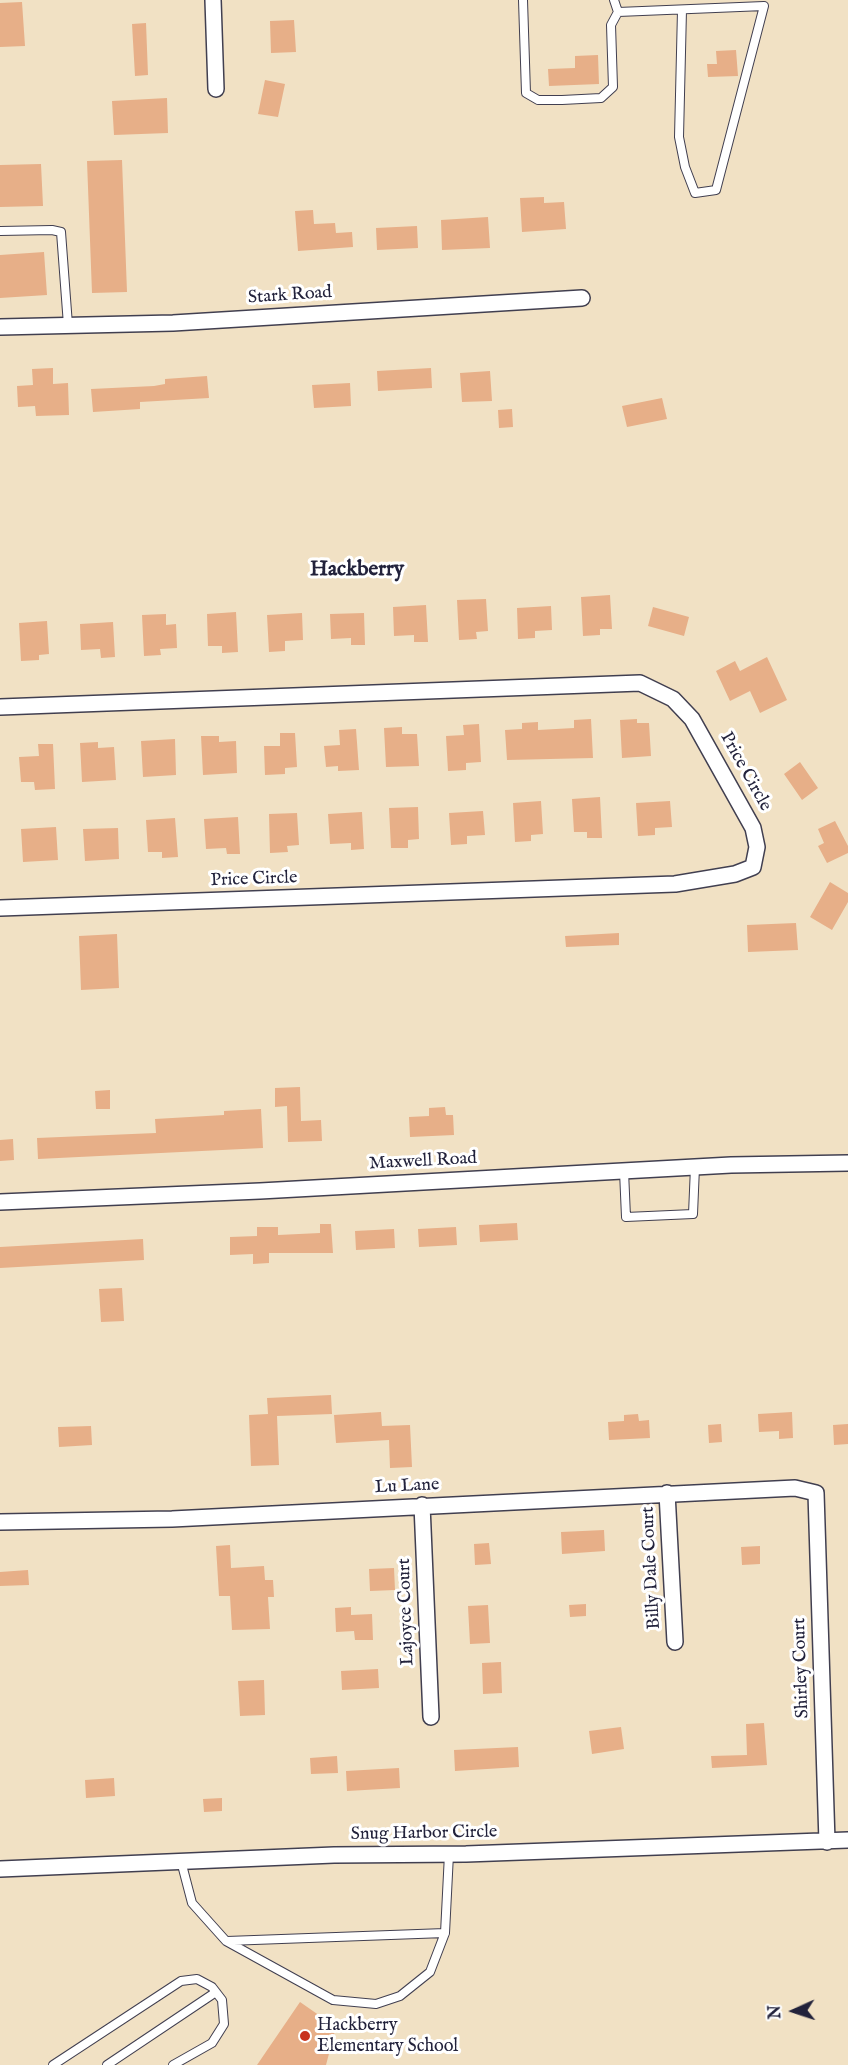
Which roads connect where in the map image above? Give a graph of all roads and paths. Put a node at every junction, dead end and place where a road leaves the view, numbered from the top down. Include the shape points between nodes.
1 (213, 0) edge
2 (523, 0) edge
3 (614, 0) edge
4 (682, 10) junction
5 (618, 12) junction
6 (216, 89) dead end
7 (0, 231) edge
8 (582, 298) dead end
9 (68, 325) junction
10 (0, 327) edge
11 (0, 707) edge
12 (0, 908) edge
13 (848, 1163) edge
14 (695, 1167) junction
15 (624, 1171) junction
16 (0, 1202) edge
17 (667, 1493) junction
18 (816, 1493) joint
19 (422, 1505) junction
20 (0, 1522) edge
21 (675, 1642) dead end
22 (431, 1717) dead end
23 (848, 1840) edge
24 (827, 1842) junction
25 (449, 1854) junction
26 (181, 1861) junction
27 (0, 1869) edge
28 (445, 1933) junction
29 (226, 1941) junction
30 (216, 1992) junction
31 (53, 2065) edge
32 (107, 2065) edge
33 (173, 2065) edge

1 - 6 street
2 - 5 lane via 526,93 538,99 601,98 613,87 610,25
3 - 5 lane
4 - 4 lane via 679,137 695,193 716,190 764,6
4 - 5 lane
7 - 9 lane via 61,232
8 - 9 street, Stark Road
9 - 10 street, Stark Road
11 - 12 street, Price Circle via 640,683 673,699 692,719 753,828 757,847 753,867 735,874 675,884
13 - 14 street, Maxwell Road
14 - 15 street, Maxwell Road
14 - 15 lane via 693,1214 626,1217
15 - 16 street, Maxwell Road
17 - 18 street, Lu Lane via 795,1488
17 - 19 street, Lu Lane
17 - 21 street, Billy Dale Court
18 - 24 street, Shirley Court
19 - 20 street, Lu Lane
19 - 22 street, Lajoyce Court
23 - 24 street, Snug Harbor Circle
24 - 25 street, Snug Harbor Circle
25 - 26 street, Snug Harbor Circle
25 - 28 lane
26 - 27 street, Snug Harbor Circle
26 - 29 lane via 192,1903
28 - 29 lane
28 - 29 lane via 430,1972 400,1996 376,2004 333,2000
30 - 31 lane via 197,1979 181,1981
30 - 32 lane
30 - 33 lane via 222,2000 224,2024 212,2043

